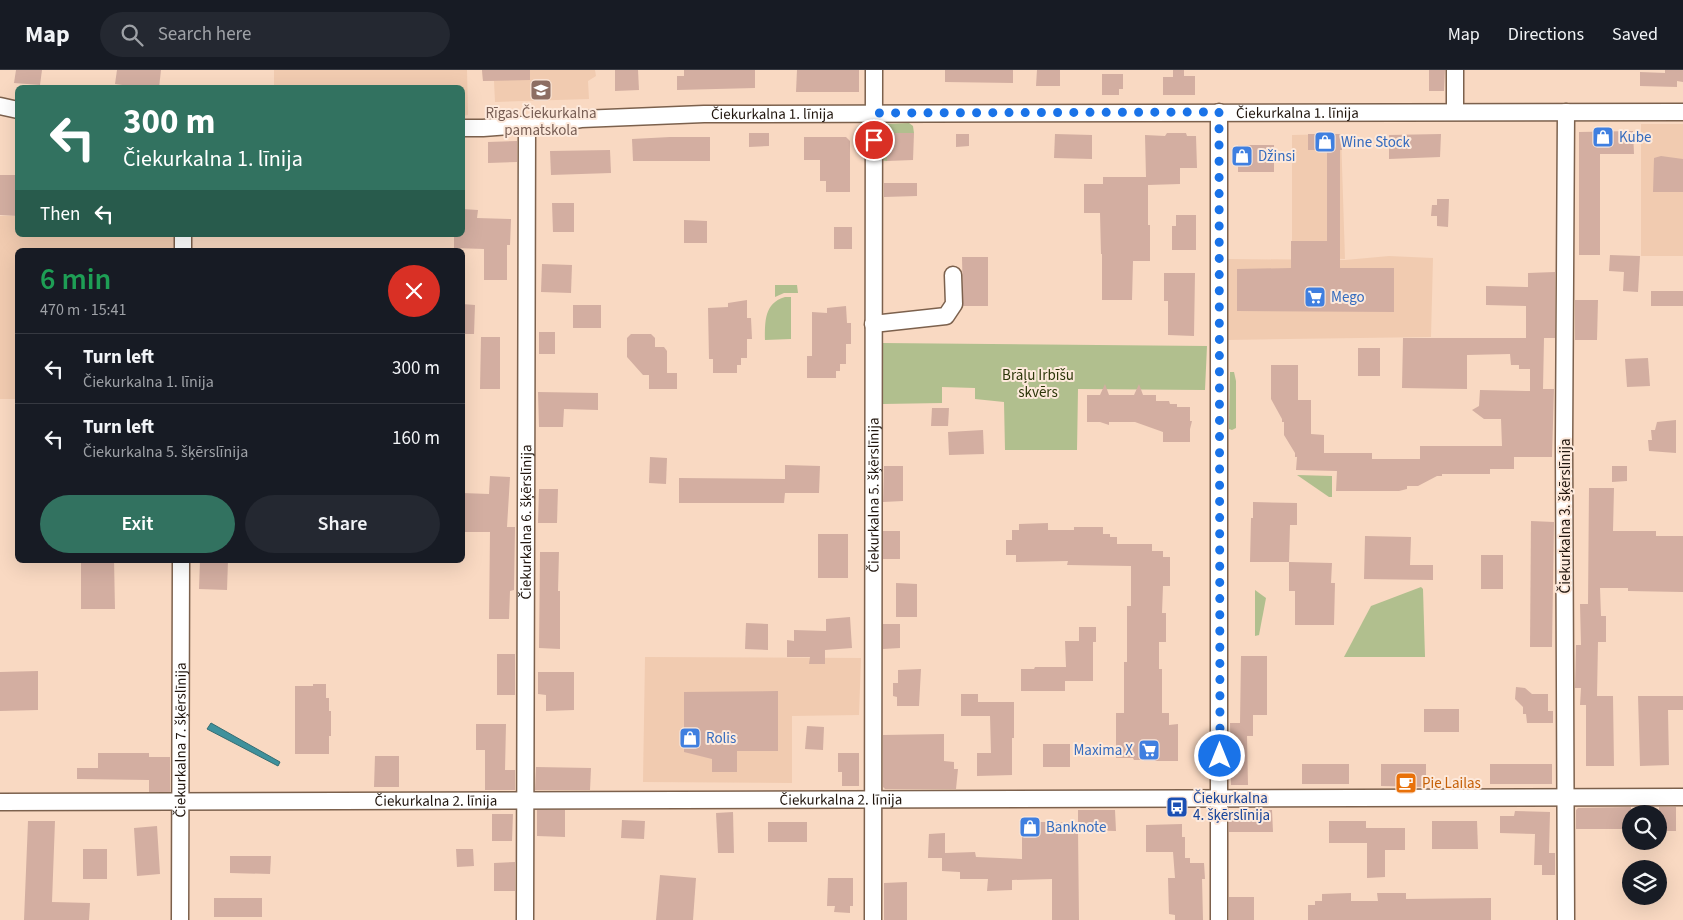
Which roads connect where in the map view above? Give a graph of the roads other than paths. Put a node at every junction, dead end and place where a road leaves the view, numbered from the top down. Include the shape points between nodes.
1 (874, 70) edge
2 (1455, 70) edge
3 (0, 106) edge
4 (15, 109) edge
5 (1455, 111) junction
6 (1219, 112) junction
7 (1566, 112) junction
8 (1683, 112) edge
9 (874, 113) junction
10 (526, 125) junction
11 (465, 128) edge
12 (953, 275) dead end
13 (873, 324) junction
14 (181, 563) edge
15 (1683, 797) edge
16 (1564, 798) junction
17 (1220, 799) junction
18 (872, 800) junction
19 (526, 801) junction
20 (0, 802) edge
21 (180, 802) junction
22 (180, 920) edge
23 (526, 920) edge
24 (873, 920) edge
25 (1219, 920) edge
26 (1566, 920) edge

1 - 9 street, Čiekurkalna 5. šķērslīnija
2 - 5 street
3 - 4 street
5 - 6 street, Čiekurkalna 1. līnija
5 - 7 street, Čiekurkalna 1. līnija
6 - 9 street, Čiekurkalna 1. līnija
6 - 17 street
7 - 8 street, Čiekurkalna 1. līnija
7 - 16 street, Čiekurkalna 3. šķērslīnija
9 - 10 street, Čiekurkalna 1. līnija via 684,114
9 - 13 street, Čiekurkalna 5. šķērslīnija
10 - 11 street, Čiekurkalna 1. līnija
10 - 19 street, Čiekurkalna 6. šķērslīnija
12 - 13 street via 954,304 946,316
13 - 18 street, Čiekurkalna 5. šķērslīnija
14 - 21 street, Čiekurkalna 7. šķērslīnija
15 - 16 street, Čiekurkalna 2. līnija
16 - 17 street, Čiekurkalna 2. līnija
16 - 26 street, Čiekurkalna 3. šķērslīnija
17 - 18 street, Čiekurkalna 2. līnija
17 - 25 street
18 - 19 street, Čiekurkalna 2. līnija
18 - 24 street, Čiekurkalna 5. šķērslīnija
19 - 21 street, Čiekurkalna 2. līnija
19 - 23 street, Čiekurkalna 6. šķērslīnija
20 - 21 street, Čiekurkalna 2. līnija
21 - 22 street, Čiekurkalna 7. šķērslīnija

